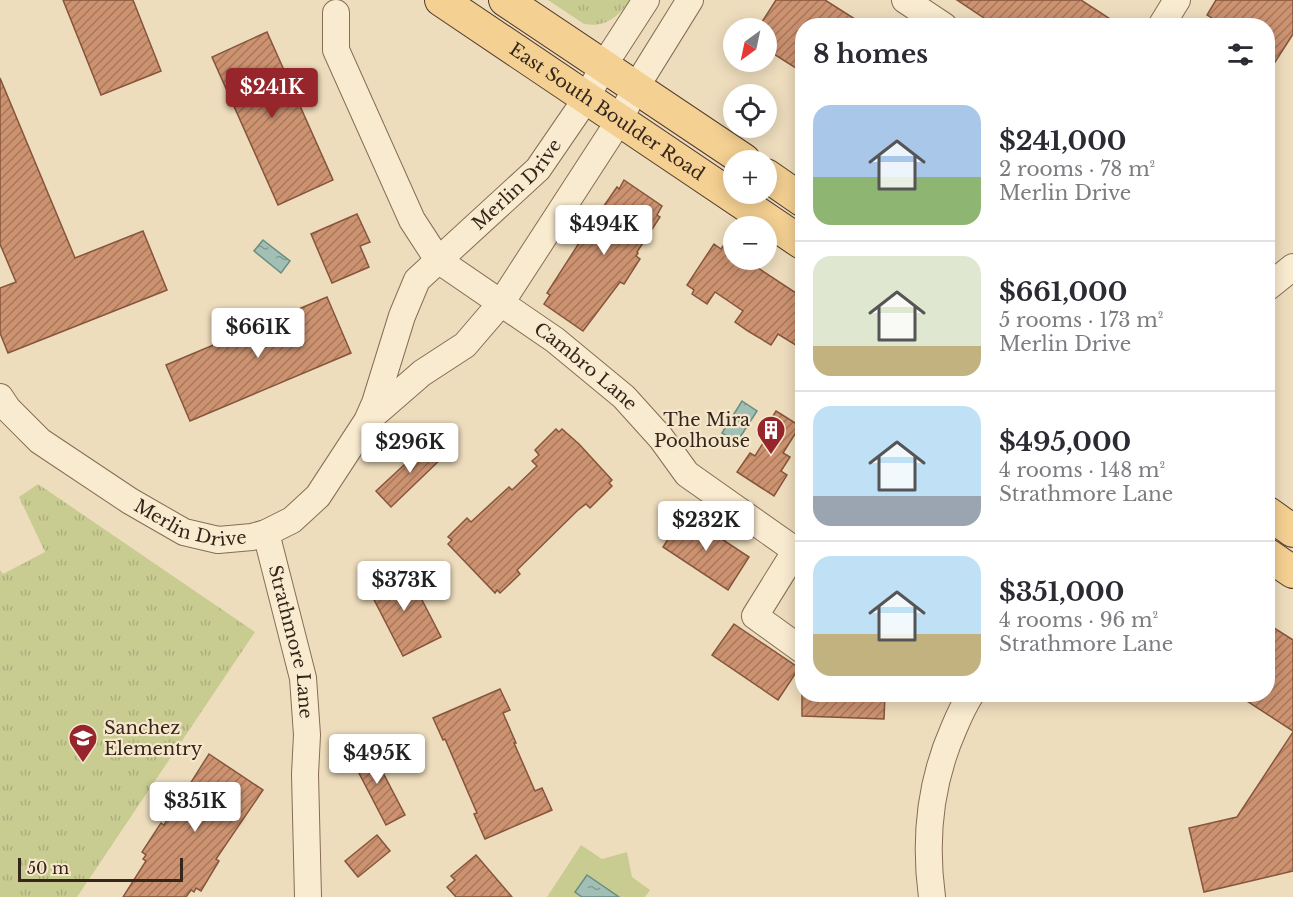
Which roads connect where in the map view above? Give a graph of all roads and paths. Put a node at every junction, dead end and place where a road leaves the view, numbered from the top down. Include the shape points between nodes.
1 (441, 0) edge
2 (506, 0) edge
3 (646, 0) edge
4 (690, 0) edge
5 (905, 0) edge
6 (1177, 0) edge
7 (336, 13) dead end
8 (932, 18) edge
9 (1166, 18) edge
10 (604, 65) junction
11 (636, 87) junction
12 (586, 99) junction
13 (619, 121) junction
14 (729, 150) edge
15 (777, 183) edge
16 (795, 195) edge
17 (795, 238) edge
18 (438, 260) junction
19 (1293, 267) edge
20 (1275, 281) edge
21 (501, 303) junction
22 (0, 397) edge
23 (367, 421) junction
24 (1275, 518) edge
25 (1293, 531) edge
26 (266, 533) junction
27 (795, 550) edge
28 (795, 560) edge
29 (1275, 560) edge
30 (1293, 572) edge
31 (795, 645) edge
32 (967, 702) edge
33 (308, 897) edge
34 (932, 897) edge

1 - 12 main road, East South Boulder Road
2 - 10 main road, East South Boulder Road
3 - 10 street, Merlin Drive
4 - 11 street, Merlin Drive
5 - 8 street
6 - 9 street
7 - 18 street via 336,50 412,220
10 - 11 main road, East South Boulder Road
10 - 12 street, Merlin Drive
11 - 13 street, Merlin Drive
11 - 14 main road, East South Boulder Road
12 - 13 main road, East South Boulder Road
12 - 18 street, Merlin Drive via 538,169
13 - 17 main road, East South Boulder Road
13 - 21 street, Merlin Drive
15 - 16 main road
18 - 21 street, Cambro Lane
18 - 23 street, Merlin Drive via 413,289
19 - 20 street
21 - 23 street, Merlin Drive via 465,345 422,373
21 - 27 street, Cambro Lane via 555,340 624,397 687,474
22 - 26 street, Merlin Drive via 40,441 184,532 218,540
23 - 26 street, Merlin Drive via 318,496 292,520
24 - 25 main road
26 - 33 street, Strathmore Lane via 303,678
28 - 31 street via 755,616
29 - 30 main road
32 - 34 street via 938,767 928,824

